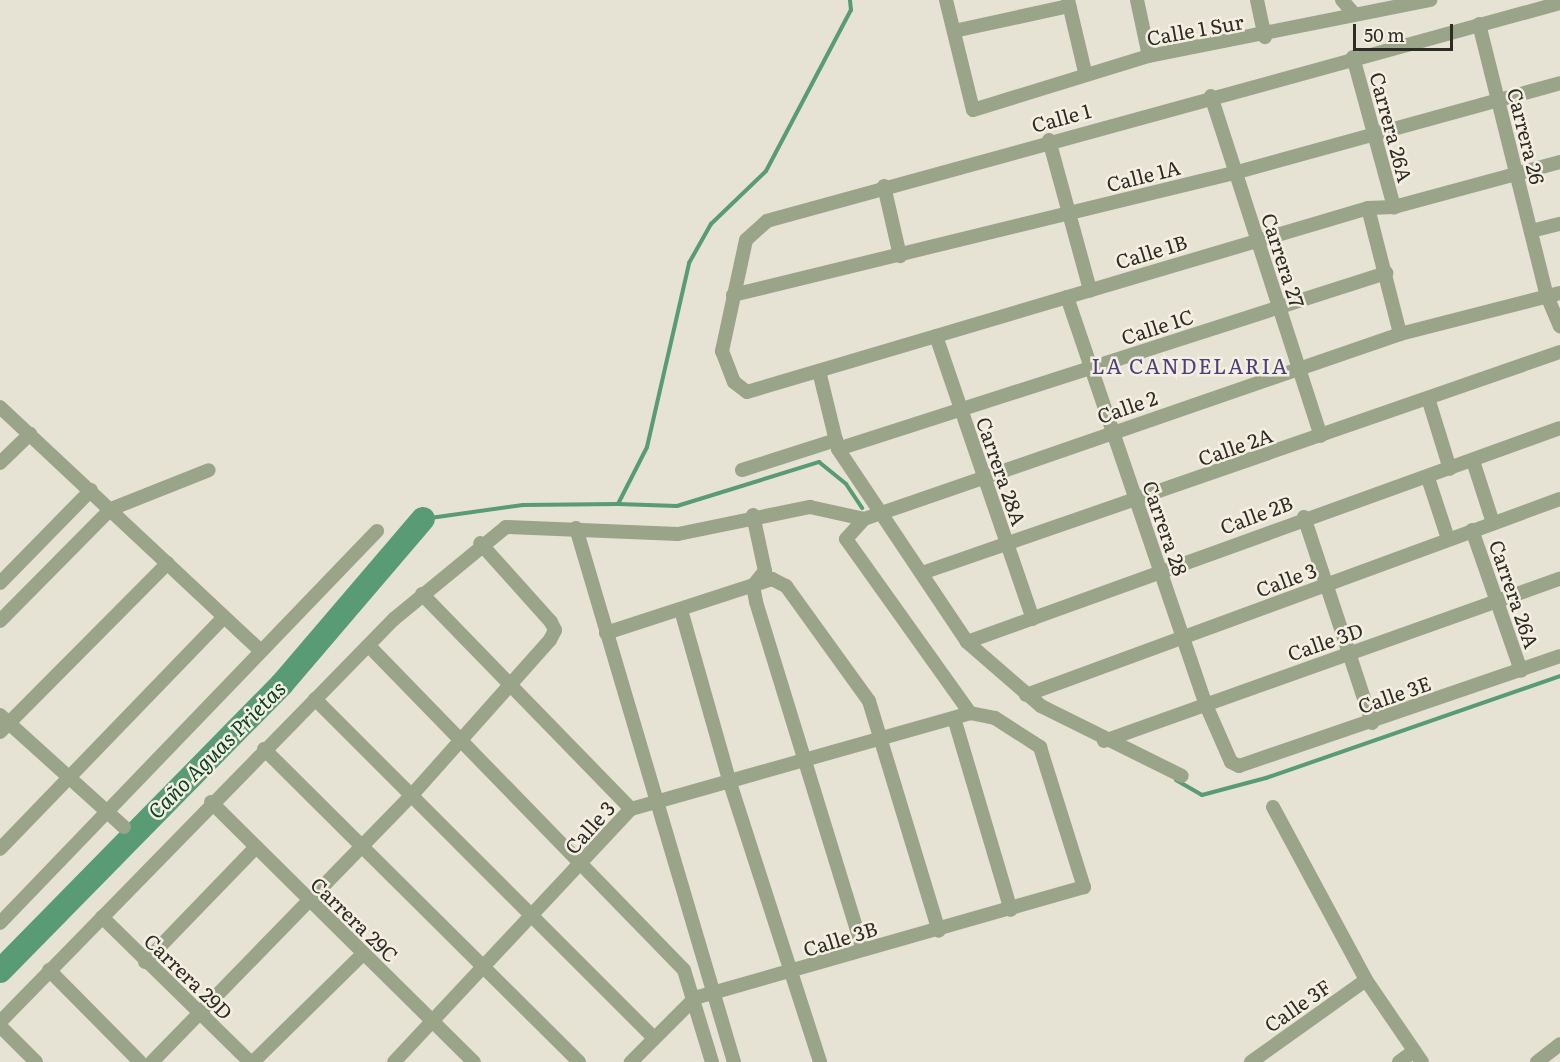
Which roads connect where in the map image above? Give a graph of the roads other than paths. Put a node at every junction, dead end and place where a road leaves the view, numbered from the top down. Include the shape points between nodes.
1 (946, 0) edge
2 (1137, 0) edge
3 (1257, 0) edge
4 (1342, 0) edge
5 (1430, 0) edge
6 (1069, 3) edge
7 (1560, 3) edge
8 (1354, 14) junction
9 (1479, 24) junction
10 (954, 32) junction
11 (1265, 37) junction
12 (1149, 56) junction
13 (1353, 57) junction
14 (1084, 72) junction
15 (1560, 83) edge
16 (1211, 96) junction
17 (1497, 101) junction
18 (1373, 134) junction
19 (1049, 140) junction
20 (1560, 162) edge
21 (1234, 173) junction
22 (1516, 173) junction
23 (884, 186) junction
24 (1394, 207) junction
25 (1368, 208) junction
26 (1068, 214) junction
27 (1560, 224) edge
28 (1531, 231) junction
29 (1257, 240) junction
30 (900, 256) junction
31 (1386, 273) junction
32 (1090, 290) junction
33 (1553, 294) edge
34 (733, 295) junction
35 (1067, 297) junction
36 (1279, 307) junction
37 (1560, 326) edge
38 (1401, 334) junction
39 (936, 336) junction
40 (1560, 352) edge
41 (1091, 367) junction
42 (1298, 368) junction
43 (819, 371) junction
44 (756, 390) joint
45 (1428, 398) junction
46 (0, 407) edge
47 (961, 409) junction
48 (1560, 428) edge
49 (1112, 432) junction
50 (30, 434) junction
51 (1321, 436) junction
52 (837, 444) junction
53 (1473, 461) junction
54 (0, 463) edge
55 (1450, 469) junction
56 (209, 470) dead end
57 (742, 470) dead end
58 (1428, 478) junction
59 (985, 479) junction
60 (91, 490) junction
61 (1560, 499) edge
62 (1136, 501) junction
63 (111, 509) junction
64 (882, 513) junction
65 (753, 515) junction
66 (1304, 517) junction
67 (864, 519) junction
68 (1493, 523) junction
69 (576, 528) junction
70 (1472, 530) junction
71 (377, 531) dead end
72 (1448, 539) junction
73 (480, 543) junction
74 (1006, 544) junction
75 (168, 563) junction
76 (1159, 569) junction
77 (922, 573) junction
78 (1560, 579) edge
79 (0, 583) edge
80 (1326, 585) junction
81 (753, 586) junction
82 (422, 594) junction
83 (1497, 603) junction
84 (681, 610) junction
85 (224, 617) junction
86 (1033, 619) junction
87 (0, 621) edge
88 (606, 633) junction
89 (1183, 637) junction
90 (967, 642) junction
91 (370, 647) junction
92 (261, 651) junction
93 (1348, 653) junction
94 (1560, 656) edge
95 (1521, 671) junction
96 (510, 682) junction
97 (1026, 695) junction
98 (315, 699) junction
99 (1206, 705) junction
100 (970, 713) junction
101 (954, 718) junction
102 (3, 723) edge
103 (1372, 723) junction
104 (881, 738) junction
105 (459, 739) junction
106 (1104, 741) junction
107 (264, 749) junction
108 (806, 759) junction
109 (1239, 766) joint
110 (1182, 776) dead end
111 (69, 777) junction
112 (730, 783) junction
113 (411, 795) junction
114 (211, 802) junction
115 (659, 802) junction
116 (1273, 807) dead end
117 (631, 809) junction
118 (109, 812) junction
119 (124, 827) dead end
120 (256, 847) junction
121 (361, 848) junction
122 (0, 849) edge
123 (584, 862) junction
124 (310, 901) junction
125 (1011, 910) junction
126 (102, 917) junction
127 (531, 917) junction
128 (0, 923) edge
129 (939, 931) junction
130 (863, 949) junction
131 (363, 954) junction
132 (146, 962) junction
133 (49, 970) junction
134 (481, 970) junction
135 (793, 973) junction
136 (1366, 980) junction
137 (714, 994) junction
138 (695, 998) junction
139 (199, 1014) junction
140 (433, 1022) junction
141 (0, 1024) edge
142 (653, 1037) junction
143 (1560, 1044) edge
144 (1418, 1056) edge
145 (1266, 1058) edge
146 (36, 1062) edge
147 (140, 1062) edge
148 (152, 1062) edge
149 (251, 1062) edge
150 (394, 1062) edge
151 (474, 1062) edge
152 (579, 1062) edge
153 (630, 1062) edge
154 (712, 1062) edge
155 (734, 1062) edge
156 (820, 1062) edge
157 (1251, 1062) edge
158 (1399, 1062) edge
159 (1537, 1062) edge

1 - 10 street
2 - 12 street
3 - 11 street
4 - 8 street
5 - 8 street, Calle 1 Sur
6 - 10 street
6 - 14 street
7 - 9 street, Calle 1
8 - 11 street, Calle 1 Sur
9 - 13 street, Calle 1
9 - 17 street, Carrera 26
10 - 14 street, Calle 1 Sur via 973,110 1080,80
11 - 12 street, Calle 1 Sur
12 - 14 street, Calle 1 Sur
13 - 16 street, Calle 1
13 - 18 street, Carrera 26A
15 - 17 street, Calle 1A
16 - 19 street, Calle 1
16 - 21 street, Carrera 27
17 - 18 street, Calle 1A
17 - 22 street, Carrera 26
18 - 21 street, Calle 1A
18 - 24 street, Carrera 26A
19 - 23 street, Calle 1
19 - 26 street
20 - 22 street, Calle 1B
21 - 26 street, Calle 1A
21 - 29 street, Carrera 27
22 - 24 street, Calle 1B
22 - 28 street, Carrera 26
23 - 30 street
23 - 34 street, Calle 1 via 767,221 746,240
24 - 25 street, Calle 1B
25 - 29 street, Calle 1B
25 - 31 street
26 - 30 street, Calle 1A
26 - 32 street
27 - 28 street
28 - 33 street, Carrera 26
29 - 32 street, Calle 1B
29 - 36 street, Carrera 27
30 - 34 street, Calle 1A
31 - 36 street, Calle 1C
31 - 38 street
32 - 35 street, Calle 1B
33 - 37 street, Carrera 26
33 - 38 street, Calle 2
34 - 44 street, Calle 1 via 722,351 734,382 747,392
35 - 39 street, Calle 1B
35 - 41 street, Carrera 28
36 - 41 street, Calle 1C
36 - 42 street, Carrera 27
38 - 42 street, Calle 2
39 - 43 street, Calle 1B
39 - 47 street, Carrera 28A
40 - 45 street, Calle 2A
41 - 47 street, Calle 1C
41 - 49 street, Carrera 28
42 - 49 street, Calle 2
42 - 51 street, Carrera 27
43 - 44 street, Calle 1B
43 - 52 street
45 - 51 street, Calle 2A
45 - 55 street
46 - 50 street
47 - 52 street, Calle 1C
47 - 59 street, Carrera 28A
48 - 53 street, Calle 2B
49 - 59 street, Calle 2
49 - 62 street, Carrera 28
50 - 54 street
50 - 60 street
51 - 62 street, Calle 2A
52 - 57 street, Calle 1C
52 - 64 street
53 - 55 street, Calle 2B
53 - 68 street
55 - 58 street, Calle 2B
56 - 63 street
58 - 66 street, Calle 2B
58 - 72 street
59 - 64 street, Calle 2
59 - 74 street, Carrera 28A
60 - 63 street
60 - 79 street
61 - 68 street, Calle 3
62 - 74 street, Calle 2A
62 - 76 street, Carrera 28
63 - 75 street
63 - 87 street
64 - 67 street, Calle 2
64 - 77 street
65 - 67 street via 810,507
65 - 69 street via 678,534
65 - 81 street via 765,571
66 - 76 street, Calle 2B
66 - 80 street
67 - 100 street via 846,539
68 - 70 street, Calle 3
69 - 73 street via 506,526
69 - 88 street
70 - 72 street, Calle 3
70 - 83 street, Carrera 26A
71 - 92 street
72 - 80 street, Calle 3
73 - 82 street
73 - 96 street via 555,630
74 - 77 street, Calle 2A
74 - 86 street, Carrera 28A
75 - 85 street
75 - 102 street
76 - 86 street, Calle 2B
76 - 89 street, Carrera 28
77 - 90 street
78 - 83 street, Calle 3D
80 - 89 street, Calle 3
80 - 93 street
81 - 84 street
81 - 104 street via 772,579 786,586 869,701
81 - 108 street
82 - 91 street
82 - 96 street
83 - 93 street, Calle 3D
83 - 95 street, Carrera 26A
84 - 88 street
84 - 112 street
85 - 92 street
85 - 111 street
86 - 90 street, Calle 2B
88 - 115 street
89 - 97 street, Calle 3
89 - 99 street, Carrera 28
90 - 97 street
91 - 98 street
91 - 105 street
92 - 118 street
93 - 99 street, Calle 3D
93 - 103 street
94 - 95 street, Calle 3E
95 - 103 street, Calle 3E
96 - 105 street
96 - 117 street
97 - 106 street
98 - 107 street
98 - 113 street
99 - 106 street, Calle 3D
99 - 109 street, Carrera 28 via 1226,758
100 - 101 street, Calle 3
100 - 125 street, Calle 3B via 995,718 1040,747 1084,887
101 - 104 street, Calle 3
101 - 125 street
102 - 111 street
103 - 109 street, Calle 3E
104 - 108 street, Calle 3
104 - 129 street
105 - 113 street
105 - 123 street
106 - 110 street
107 - 114 street
107 - 121 street
108 - 112 street, Calle 3
108 - 130 street
111 - 118 street
111 - 122 street
112 - 115 street, Calle 3
112 - 135 street
113 - 121 street
113 - 127 street
114 - 120 street, Carrera 29C
114 - 126 street
115 - 117 street, Calle 3
115 - 137 street
116 - 136 street
117 - 123 street, Calle 3
118 - 119 street
118 - 128 street
120 - 124 street, Carrera 29C
120 - 132 street
121 - 124 street
121 - 134 street
123 - 127 street, Calle 3
123 - 138 street via 684,970
124 - 131 street, Carrera 29C
124 - 139 street
125 - 129 street, Calle 3B
126 - 132 street, Carrera 29D
126 - 133 street
127 - 134 street, Calle 3
127 - 142 street
129 - 130 street, Calle 3B
130 - 135 street, Calle 3B
131 - 140 street, Carrera 29C
131 - 149 street
132 - 139 street, Carrera 29D
133 - 141 street
133 - 147 street
134 - 140 street, Calle 3
134 - 152 street
135 - 137 street, Calle 3B
135 - 156 street
136 - 144 street
136 - 145 street, Calle 3F
137 - 138 street, Calle 3B
137 - 155 street
138 - 142 street
138 - 154 street
139 - 148 street
139 - 149 street, Carrera 29D
140 - 150 street, Calle 3
140 - 151 street, Carrera 29C
141 - 146 street
142 - 153 street
143 - 159 street
144 - 158 street
145 - 157 street, Calle 3F

